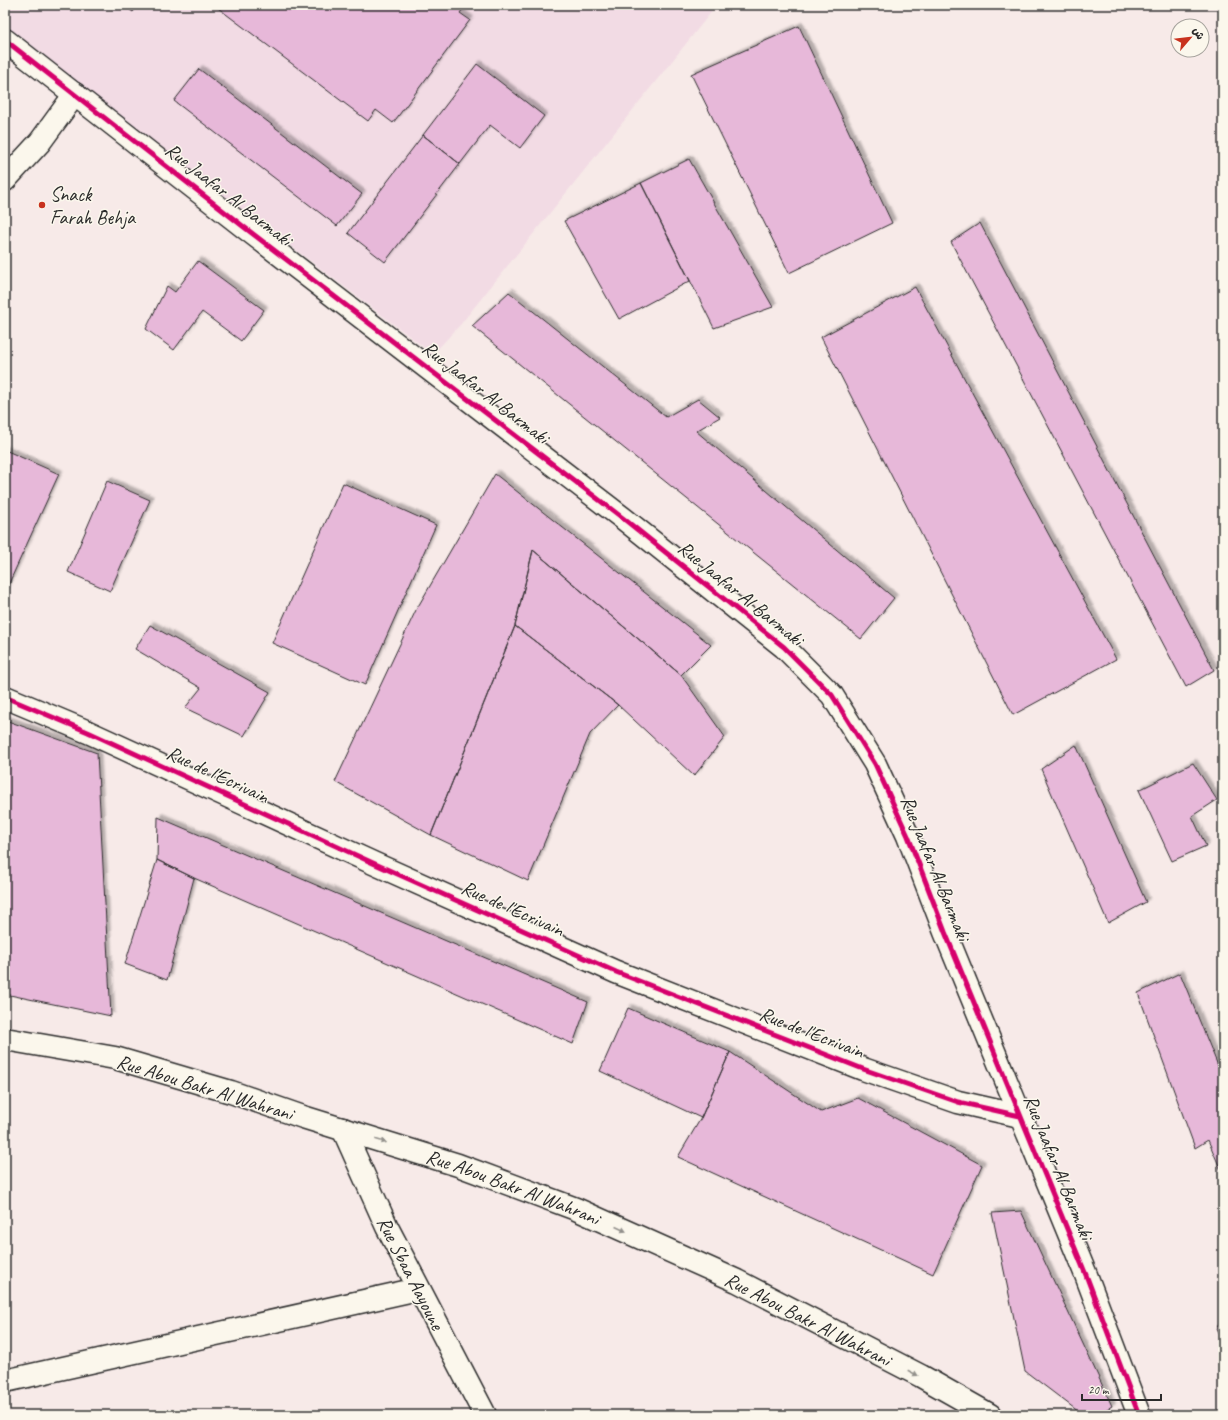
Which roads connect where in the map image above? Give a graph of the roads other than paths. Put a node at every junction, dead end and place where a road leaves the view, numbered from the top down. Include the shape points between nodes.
1 (5, 40) edge
2 (75, 94) junction
3 (5, 180) edge
4 (5, 697) edge
5 (5, 1039) edge
6 (1020, 1116) junction
7 (343, 1129) junction
8 (418, 1289) junction
9 (5, 1381) edge
10 (485, 1415) edge
11 (990, 1415) edge
12 (1139, 1415) edge

1 - 2 street, Rue Jaafar Al Barmaki
2 - 3 street via 40,142
2 - 6 street, Rue Jaafar Al Barmaki via 624,518 784,647 832,695 875,764 908,836
4 - 6 street, Rue de l'Ecrivain via 88,732 616,972 871,1072 958,1102
5 - 7 street, Rue Abou Bakr Al Wahrani via 115,1058 231,1092
6 - 12 street, Rue Jaafar Al Barmaki via 1086,1275
7 - 8 street, Rue Sbaa Aayoune
7 -> 11 street, Rue Abou Bakr Al Wahrani via 458,1165 576,1209 737,1281 921,1376
8 - 9 street
8 - 10 street, Rue Sbaa Aayoune

